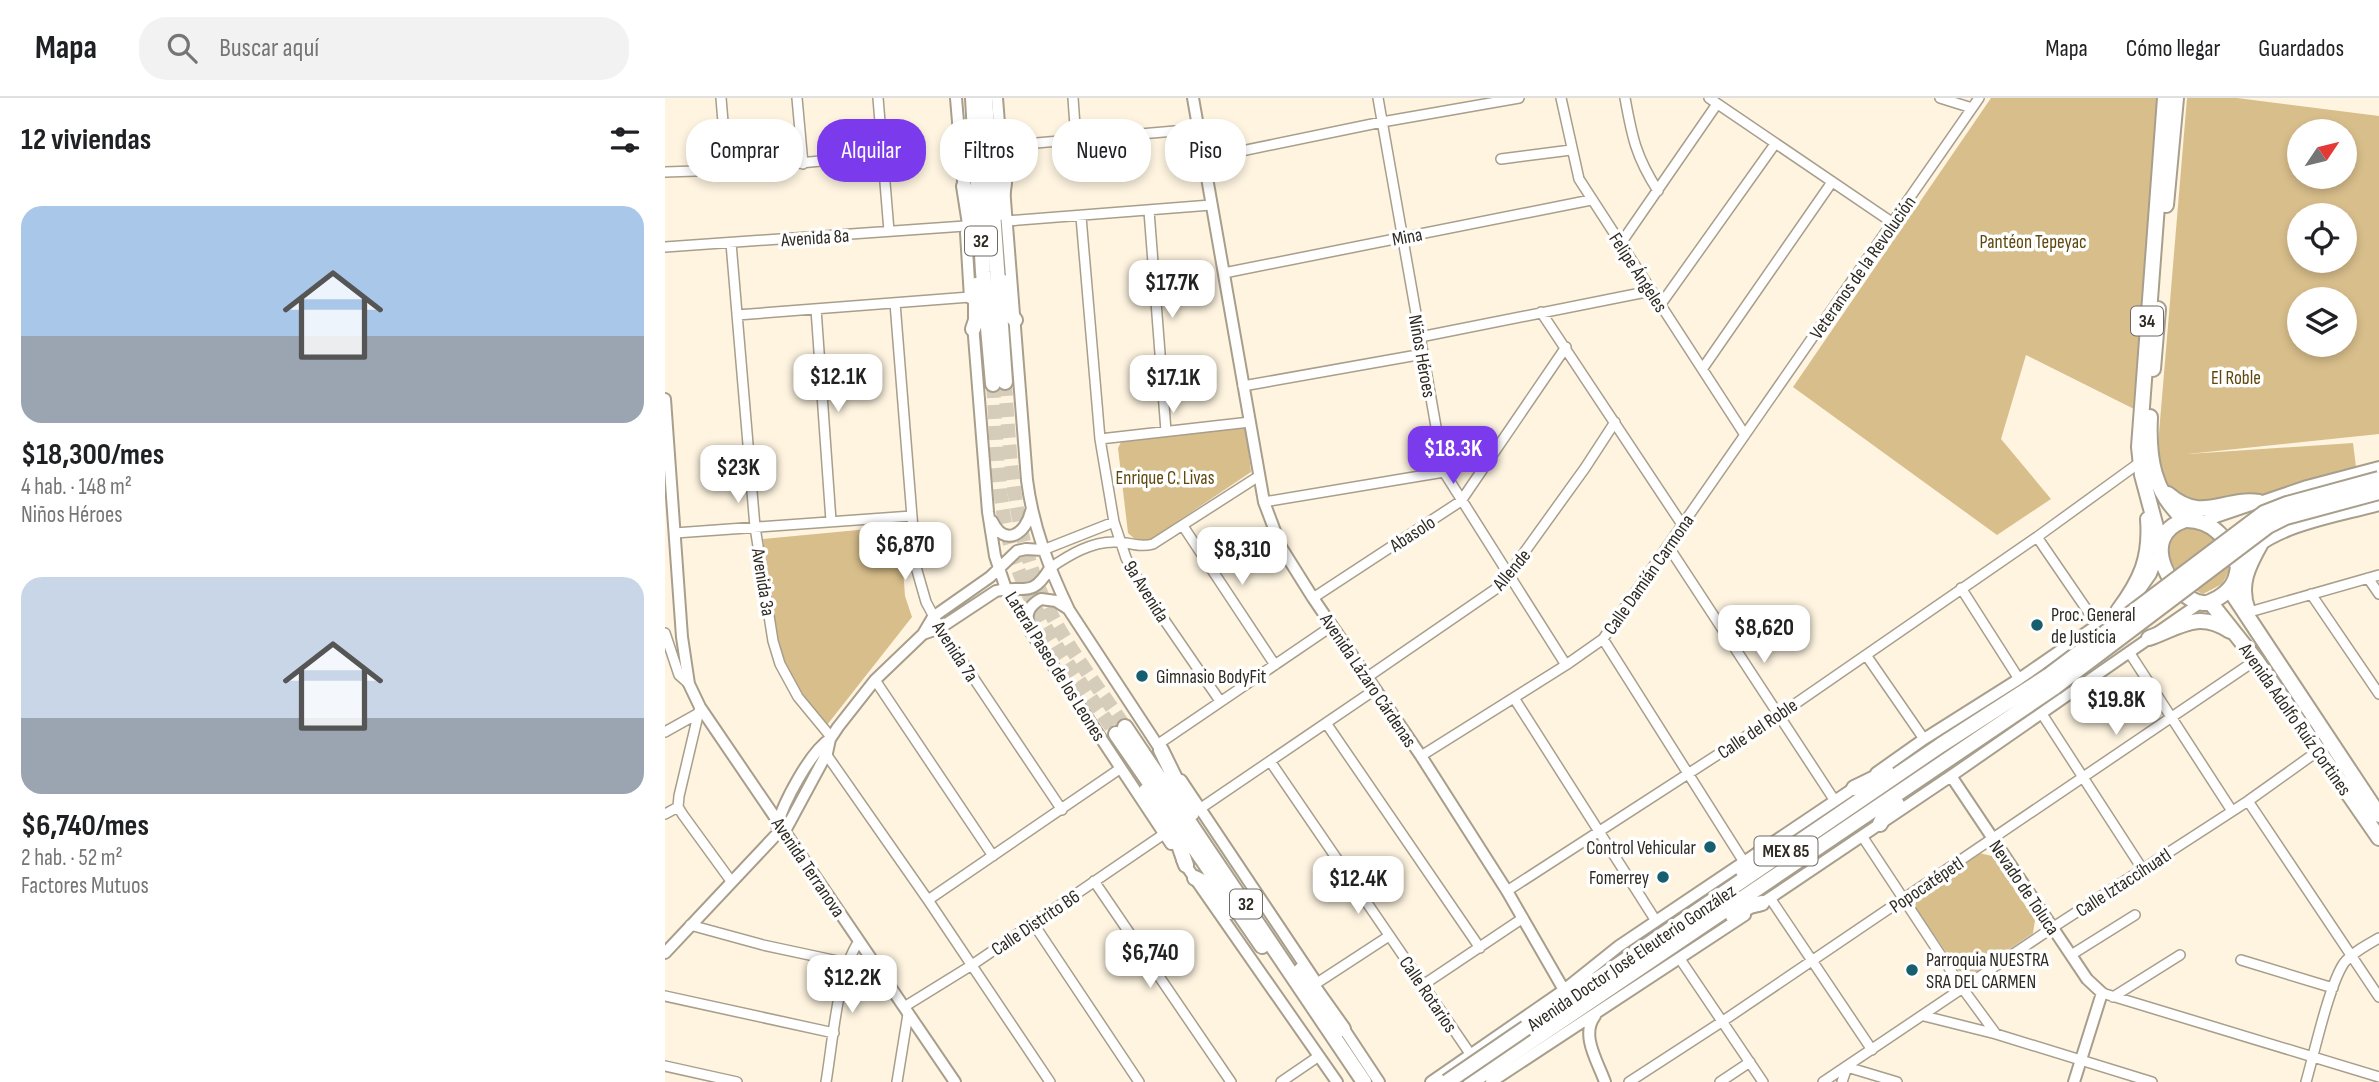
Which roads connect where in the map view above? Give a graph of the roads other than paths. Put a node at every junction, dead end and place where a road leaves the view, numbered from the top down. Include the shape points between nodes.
1 (721, 98) edge
2 (797, 98) edge
3 (878, 98) edge
4 (956, 98) edge
5 (972, 98) edge
6 (985, 98) edge
7 (997, 98) edge
8 (1073, 98) edge
9 (1193, 98) edge
10 (1378, 98) edge
11 (1519, 98) edge
12 (1561, 98) edge
13 (1625, 98) edge
14 (1940, 98) edge
15 (1979, 98) edge
16 (2165, 98) edge
17 (2176, 98) edge
18 (1713, 101) edge
19 (1972, 108) junction
20 (723, 119) edge
21 (799, 119) edge
22 (880, 119) edge
23 (999, 119) edge
24 (1074, 119) edge
25 (1196, 119) edge
26 (1382, 122) junction
27 (1775, 144) junction
28 (1246, 150) edge
29 (1571, 150) junction
30 (1501, 159) dead end
31 (817, 162) edge
32 (803, 164) edge
33 (686, 171) edge
34 (665, 172) edge
35 (885, 182) edge
36 (1207, 182) edge
37 (1832, 182) junction
38 (1004, 183) joint
39 (964, 186) junction
40 (1658, 191) junction
41 (1591, 200) junction
42 (1211, 205) junction
43 (1149, 211) junction
44 (1081, 217) junction
45 (1007, 221) junction
46 (1893, 223) junction
47 (965, 226) junction
48 (889, 231) junction
49 (993, 234) junction
50 (1402, 237) junction
51 (731, 243) junction
52 (1621, 243) junction
53 (665, 247) edge
54 (982, 256) junction
55 (989, 268) junction
56 (1224, 273) junction
57 (1651, 291) junction
58 (970, 297) junction
59 (895, 303) junction
60 (1661, 304) junction
61 (816, 309) junction
62 (1541, 312) junction
63 (737, 315) junction
64 (1015, 320) junction
65 (973, 329) junction
66 (1420, 337) junction
67 (1566, 348) junction
68 (1423, 354) junction
69 (1703, 368) junction
70 (999, 383) tunnel mouth
71 (1243, 386) junction
72 (665, 399) edge
73 (1250, 422) junction
74 (1615, 422) junction
75 (1166, 431) junction
76 (1745, 435) junction
77 (1100, 439) junction
78 (2139, 463) junction
79 (2379, 467) edge
80 (1444, 472) junction
81 (1259, 476) junction
82 (2379, 479) edge
83 (2151, 488) junction
84 (2379, 492) edge
85 (1461, 501) junction
86 (1263, 502) junction
87 (2253, 505) junction
88 (2379, 505) edge
89 (1031, 508) junction
90 (988, 512) junction
91 (912, 516) junction
92 (2185, 520) junction
93 (831, 521) junction
94 (2204, 521) junction
95 (1114, 522) junction
96 (1183, 526) junction
97 (1683, 526) junction
98 (755, 527) junction
99 (675, 533) junction
100 (2037, 537) junction
101 (1120, 542) junction
102 (2263, 542) junction
103 (1668, 546) junction
104 (2159, 547) junction
105 (1043, 550) junction
106 (2238, 567) junction
107 (1050, 568) junction
108 (999, 570) junction
109 (1510, 575) junction
110 (2379, 575) edge
111 (2368, 578) junction
112 (1961, 588) junction
113 (1006, 589) junction
114 (2230, 590) junction
115 (2311, 594) junction
116 (2379, 594) edge
117 (1313, 598) junction
118 (2132, 601) junction
119 (2205, 603) junction
120 (1069, 610) junction
121 (2118, 611) junction
122 (2246, 613) junction
123 (933, 617) junction
124 (1332, 626) junction
125 (2098, 626) junction
126 (940, 628) junction
127 (2161, 628) junction
128 (665, 633) edge
129 (923, 634) junction
130 (1032, 634) junction
131 (683, 637) junction
132 (2148, 638) junction
133 (2240, 638) junction
134 (1603, 639) junction
135 (667, 649) edge
136 (2129, 652) junction
137 (1866, 655) junction
138 (2256, 660) junction
139 (1275, 664) junction
140 (1566, 665) junction
141 (1369, 677) junction
142 (2019, 679) junction
143 (875, 680) junction
144 (2051, 681) junction
145 (689, 684) junction
146 (1376, 689) junction
147 (2379, 694) edge
148 (1514, 698) junction
149 (1220, 701) junction
150 (699, 711) junction
151 (2042, 714) junction
152 (1779, 715) junction
153 (2172, 717) junction
154 (1326, 723) junction
155 (665, 732) edge
156 (830, 738) junction
157 (1924, 739) junction
158 (1941, 745) junction
159 (1159, 748) junction
160 (823, 749) junction
161 (2318, 751) junction
162 (1421, 756) junction
163 (1270, 761) junction
164 (1946, 762) junction
165 (1121, 768) junction
166 (1140, 769) junction
167 (1688, 774) junction
168 (1951, 776) junction
169 (2083, 777) junction
170 (1854, 788) junction
171 (2248, 801) junction
172 (1835, 802) junction
173 (678, 807) junction
174 (1201, 808) junction
175 (1062, 810) junction
176 (2232, 811) junction
177 (665, 814) edge
178 (2379, 815) edge
179 (778, 821) junction
180 (1880, 824) junction
181 (1599, 832) junction
182 (780, 834) junction
183 (1164, 834) junction
184 (1862, 836) junction
185 (2379, 838) edge
186 (1992, 839) junction
187 (1763, 849) junction
188 (993, 856) junction
189 (1218, 863) junction
190 (1186, 865) junction
191 (1739, 865) junction
192 (2143, 870) junction
193 (1195, 878) junction
194 (731, 881) junction
195 (1094, 881) junction
196 (1507, 891) junction
197 (1903, 899) junction
198 (928, 900) junction
199 (1766, 901) junction
200 (2135, 915) dead end
201 (1523, 918) junction
202 (1656, 921) junction
203 (1033, 923) junction
204 (690, 926) junction
205 (1674, 928) junction
206 (2052, 928) junction
207 (1251, 930) junction
208 (1693, 932) junction
209 (1389, 936) junction
210 (2379, 938) edge
211 (859, 941) junction
212 (1481, 947) junction
213 (665, 953) edge
214 (2071, 955) junction
215 (2180, 955) dead end
216 (2351, 956) junction
217 (1681, 959) junction
218 (1812, 960) junction
219 (2241, 960) dead end
220 (846, 962) junction
221 (972, 965) junction
222 (1317, 983) junction
223 (1423, 985) junction
224 (2333, 988) junction
225 (1963, 989) junction
226 (1564, 990) junction
227 (2108, 995) junction
228 (665, 996) edge
229 (2379, 997) edge
230 (1604, 1006) junction
231 (906, 1010) junction
232 (1924, 1016) junction
233 (1723, 1021) junction
234 (1343, 1029) junction
235 (834, 1033) junction
236 (1531, 1034) junction
237 (1996, 1034) junction
238 (1872, 1050) junction
239 (1471, 1055) junction
240 (1319, 1056) junction
241 (2313, 1056) junction
242 (2081, 1061) junction
243 (1461, 1062) junction
244 (1750, 1062) junction
245 (665, 1066) edge
246 (1847, 1067) junction
247 (2379, 1077) edge
248 (737, 1082) edge
249 (826, 1082) edge
250 (898, 1082) edge
251 (955, 1082) edge
252 (1049, 1082) edge
253 (1139, 1082) edge
254 (1231, 1082) edge
255 (1281, 1082) edge
256 (1337, 1082) edge
257 (1354, 1082) edge
258 (1364, 1082) edge
259 (1379, 1082) edge
260 (1431, 1082) edge
261 (1447, 1082) edge
262 (1459, 1082) edge
263 (1471, 1082) edge
264 (1491, 1082) edge
265 (1605, 1082) edge
266 (1629, 1082) edge
267 (1720, 1082) edge
268 (1763, 1082) edge
269 (1823, 1082) edge
270 (1842, 1082) edge
271 (1897, 1082) edge
272 (2074, 1082) edge
273 (2152, 1082) edge
274 (2306, 1082) edge

1 - 20 street
2 - 21 street
3 - 22 street
4 - 39 street, Lateral Paseo de los Leones
5 - 54 main road, 32
6 - 49 main road, 32
7 - 23 street
8 - 24 street
9 - 25 street, Avenida Lázaro Cárdenas
10 - 26 street, Niños Héroes
11 - 26 street
12 - 29 street, Felipe Ángeles
13 - 40 street via 1633,145
14 - 19 street
15 - 19 street, Veteranos de la Revolución
16 - 78 main road, 34
17 - 83 main road, 34 via 2150,421
18 - 27 street
18 - 40 street
19 - 46 street, Veteranos de la Revolución
26 - 28 street
26 - 50 street, Niños Héroes
27 - 37 street
27 - 60 street
29 - 30 street
29 - 41 street, Felipe Ángeles via 1579,180
31 - 32 street
33 - 34 street
35 - 48 street
36 - 42 street, Avenida Lázaro Cárdenas
37 - 46 street
37 - 69 street
38 - 45 street
38 - 49 main road via 999,226
39 - 47 street, Lateral Paseo de los Leones
39 - 54 main road via 972,239
40 - 52 street
41 - 50 street, Mina
41 - 52 street, Felipe Ángeles
42 - 43 street
42 - 56 street, Avenida Lázaro Cárdenas
43 - 44 street
43 - 75 street
44 - 45 street
44 - 77 street, 9a Avenida
45 - 64 street
46 - 76 street, Veteranos de la Revolución
47 - 48 street, Avenida 8a
47 - 58 street, Lateral Paseo de los Leones
48 - 51 street, Avenida 8a
49 - 55 main road, 32
50 - 56 street, Mina
50 - 66 street, Niños Héroes
51 - 53 street, Avenida 8a
51 - 63 street, Avenida 3a
52 - 57 street, Felipe Ángeles
54 - 55 main road, 32
55 - 64 main road via 1002,277
55 - 65 main road via 977,278
55 - 70 main road, 32
56 - 71 street, Avenida Lázaro Cárdenas
57 - 60 street, Felipe Ángeles
57 - 62 street
58 - 59 street
58 - 65 street, Lateral Paseo de los Leones
59 - 61 street
59 - 91 street, Avenida 7a
60 - 69 street, Felipe Ángeles
61 - 63 street
61 - 93 street
62 - 66 street
62 - 67 street
63 - 98 street, Avenida 3a
64 - 89 street
65 - 90 street, Lateral Paseo de los Leones
66 - 68 street, Niños Héroes
67 - 74 street
67 - 85 street, Abasolo
68 - 71 street
68 - 80 street, Niños Héroes
69 - 76 street, Felipe Ángeles
71 - 73 street, Avenida Lázaro Cárdenas
72 - 99 street, Avenida Terranova
73 - 75 street
73 - 81 street, Avenida Lázaro Cárdenas
74 - 97 street
74 - 109 street, Allende
75 - 77 street
76 - 97 street, Calle Damián Carmona
77 - 95 street, 9a Avenida
78 - 83 main road, 34
78 - 100 street, Calle del Roble
79 - 87 street
80 - 85 street, Niños Héroes
80 - 86 street
81 - 86 street, Avenida Lázaro Cárdenas
81 - 96 street
82 - 144 main road, Avenida Doctor José Eleuterio González / MEX 85, bridge via 2264,513
83 - 87 main road via 2197,509
83 - 92 main road, 34
83 - 104 main road, 34
83 - 121 main road via 2148,556
84 - 144 main road, Avenida Doctor José Eleuterio González / MEX 85, bridge via 2268,526
85 - 109 street, Niños Héroes
85 - 117 street, Abasolo
86 - 117 street, Avenida Lázaro Cárdenas via 1274,533
87 - 94 street
87 - 102 street via 2246,516
88 - 102 street
89 - 90 street via 1024,530 1012,536 998,531
89 - 105 street
90 - 108 street, Lateral Paseo de los Leones
91 - 93 street
91 - 123 street, Avenida 7a via 916,567
92 - 94 main road
92 - 104 main road via 2170,528
93 - 98 street
94 - 106 main road via 2228,545
95 - 101 street, 9a Avenida
95 - 105 street
96 - 101 street via 1144,547
96 - 139 street
97 - 103 street, Calle Damián Carmona
98 - 99 street
98 - 156 street, Avenida 3a via 780,664
99 - 131 street, Avenida Terranova
100 - 112 street, Calle del Roble
100 - 125 street
101 - 107 street via 1091,546
101 - 149 street, 9a Avenida via 1143,589
102 - 106 street
102 - 122 main road via 2244,578
103 - 134 street, Calle Damián Carmona
103 - 152 street
104 - 118 street, Avenida Doctor José Eleuterio González via 2151,574
104 - 119 main road, 34 via 2169,575 2183,593
105 - 107 street
105 - 108 street via 1017,551
106 - 114 main road
107 - 113 street via 1030,589
107 - 120 street
108 - 113 street, Lateral Paseo de los Leones
108 - 123 street
109 - 140 street, Niños Héroes
109 - 141 street, Allende via 1489,595
110 - 111 street
111 - 115 street
111 - 116 street
112 - 137 street, Calle del Roble
112 - 142 street
113 - 126 street via 986,596
113 - 130 street, Lateral Paseo de los Leones
114 - 119 main road
114 - 122 main road, Avenida Adolfo Ruíz Cortines
115 - 122 street
115 - 147 street
117 - 124 street, Avenida Lázaro Cárdenas
118 - 121 street, Avenida Doctor José Eleuterio González
118 - 127 street via 2148,596 2159,601 2165,613
119 - 127 street
119 - 133 main road, Avenida Adolfo Ruíz Cortines / 34
120 - 130 street via 1049,599 1035,602 1027,616
120 - 159 street
121 - 125 street, Avenida Doctor José Eleuterio González
122 - 178 main road, Avenida Adolfo Ruíz Cortines
123 - 126 street, Avenida 7a
123 - 129 street
124 - 139 street
124 - 141 street, Avenida Lázaro Cárdenas
125 - 142 street, Avenida Doctor José Eleuterio González
126 - 129 street
126 - 175 street, Avenida 7a
127 - 132 street
128 - 135 street
129 - 143 street
130 - 165 street, Lateral Paseo de los Leones
131 - 135 street
131 - 145 street, Avenida Terranova
132 - 133 main road via 2203,620
132 - 136 street
133 - 138 main road, Avenida Adolfo Ruíz Cortines / 34
134 - 140 street, Calle Damián Carmona
134 - 167 street
135 - 145 street via 679,675
136 - 151 street
136 - 153 street
137 - 152 street, Calle del Roble
137 - 157 street
138 - 153 street, Popocatépetl
138 - 161 main road, Avenida Adolfo Ruíz Cortines / 34
139 - 149 street
140 - 148 street, Calle Damián Carmona
141 - 146 street, Avenida Lázaro Cárdenas
142 - 157 street, Avenida Doctor José Eleuterio González
143 - 156 street
143 - 188 street
144 - 158 main road, Avenida Doctor José Eleuterio González / MEX 85
144 - 164 main road, Avenida Doctor José Eleuterio González / MEX 85
145 - 150 street, Avenida Terranova
146 - 154 street
146 - 162 street, Avenida Lázaro Cárdenas
148 - 162 street, Calle Damián Carmona
148 - 181 street
149 - 159 street
150 - 155 street
150 - 173 street
150 - 179 street, Avenida Terranova
151 - 168 street
151 - 169 street
152 - 167 street, Calle del Roble
152 - 172 street
153 - 169 street, Popocatépetl
153 - 176 street
154 - 163 street
154 - 212 street
156 - 160 street
157 - 170 street, Avenida Doctor José Eleuterio González
158 - 170 main road via 1915,753
158 - 205 main road, Avenida Doctor José Eleuterio González / MEX 85
159 - 174 street
159 - 189 main road
160 - 179 street via 811,758
160 - 182 street
160 - 198 street
161 - 171 street, Calle Iztaccíhuatl
161 - 185 main road, Avenida Adolfo Ruíz Cortines / 34
162 - 196 street, Avenida Lázaro Cárdenas
163 - 174 street
163 - 209 street, Calle Rotarios
164 - 180 main road via 1941,773 1890,809
164 - 208 main road, Avenida Doctor José Eleuterio González / MEX 85
165 - 175 street
165 - 183 street, Lateral Paseo de los Leones
166 - 189 main road, 32 via 1120,731
166 - 190 main road via 1146,791
166 - 207 main road, 32
167 - 181 street, Calle del Roble
167 - 191 street
168 - 180 street
168 - 186 street, Nevado de Toluca
169 - 186 street, Popocatépetl
169 - 192 street
170 - 172 street, Avenida Doctor José Eleuterio González
171 - 176 street, Calle Iztaccíhuatl
171 - 216 street
172 - 187 street, Avenida Doctor José Eleuterio González
173 - 177 street
173 - 194 street
174 - 222 street
175 - 188 street
176 - 192 street, Calle Iztaccíhuatl
179 - 182 street
180 - 184 street
181 - 196 street, Calle del Roble
181 - 202 street
182 - 194 street
182 - 211 street, Avenida Terranova
183 - 190 street, Lateral Paseo de los Leones
183 - 195 street, Calle Distrito B6
184 - 197 street
184 - 199 street
186 - 197 street, Popocatépetl
186 - 206 street, Nevado de Toluca
187 - 191 street, Avenida Doctor José Eleuterio González
187 - 205 main road via 1750,866 1688,909
188 - 198 street
189 - 234 main road via 1253,903
189 - 258 main road, 32
190 - 193 street, Lateral Paseo de los Leones
191 - 202 street, Avenida Doctor José Eleuterio González
192 - 206 street, Calle Iztaccíhuatl
193 - 207 main road
193 - 240 street, Lateral Paseo de los Leones
194 - 204 street
195 - 203 street, Calle Distrito B6
195 - 254 street
196 - 201 street, Avenida Lázaro Cárdenas
197 - 218 street, Popocatépetl
197 - 225 street
198 - 221 street
199 - 208 main road
199 - 217 street
199 - 218 street
200 - 214 street
201 - 212 street
201 - 226 street, Avenida Lázaro Cárdenas
202 - 226 street, Avenida Doctor José Eleuterio González
203 - 221 street, Calle Distrito B6
203 - 253 street
204 - 213 street
204 - 220 street
205 - 236 main road, Avenida Doctor José Eleuterio González / MEX 85
206 - 214 street, Nevado de Toluca
206 - 225 street, Calle Iztaccíhuatl
207 - 257 main road, 32
208 - 236 main road, Avenida Doctor José Eleuterio González / MEX 85
209 - 222 street
209 - 223 street, Calle Rotarios
210 - 216 street
211 - 220 street
211 - 231 street, Avenida Terranova
212 - 223 street
214 - 227 street, Nevado de Toluca via 2087,979
215 - 227 street
216 - 224 street
216 - 229 street
217 - 230 street
217 - 233 street
218 - 233 street, Popocatépetl
218 - 238 street
219 - 224 street
220 - 235 street
221 - 231 street, Calle Distrito B6
221 - 252 street
222 - 234 street
223 - 239 street, Calle Rotarios
224 - 241 street
225 - 232 street, Calle Iztaccíhuatl
225 - 237 street
226 - 239 street, Avenida Doctor José Eleuterio González
227 - 241 street
227 - 242 street
228 - 235 street
230 - 264 street
230 - 265 street via 1588,1028
231 - 250 street
231 - 251 street, Avenida Terranova
232 - 237 street
232 - 238 street, Calle Iztaccíhuatl
233 - 244 street
233 - 266 street, Popocatépetl
234 - 259 street
235 - 249 street
236 - 261 main road, Avenida Doctor José Eleuterio González / MEX 85, bridge
236 - 263 main road, Avenida Doctor José Eleuterio González / MEX 85
237 - 242 street
238 - 246 street, Calle Iztaccíhuatl
239 - 243 street, Avenida Doctor José Eleuterio González
240 - 255 street
240 - 256 street, Lateral Paseo de los Leones
241 - 247 street
241 - 274 street
242 - 272 street
242 - 273 street
243 - 260 street, Avenida Doctor José Eleuterio González
243 - 262 street via 1456,1070
244 - 267 street
244 - 268 street
245 - 248 street
246 - 269 street, Calle Iztaccíhuatl
246 - 270 street
246 - 271 street

